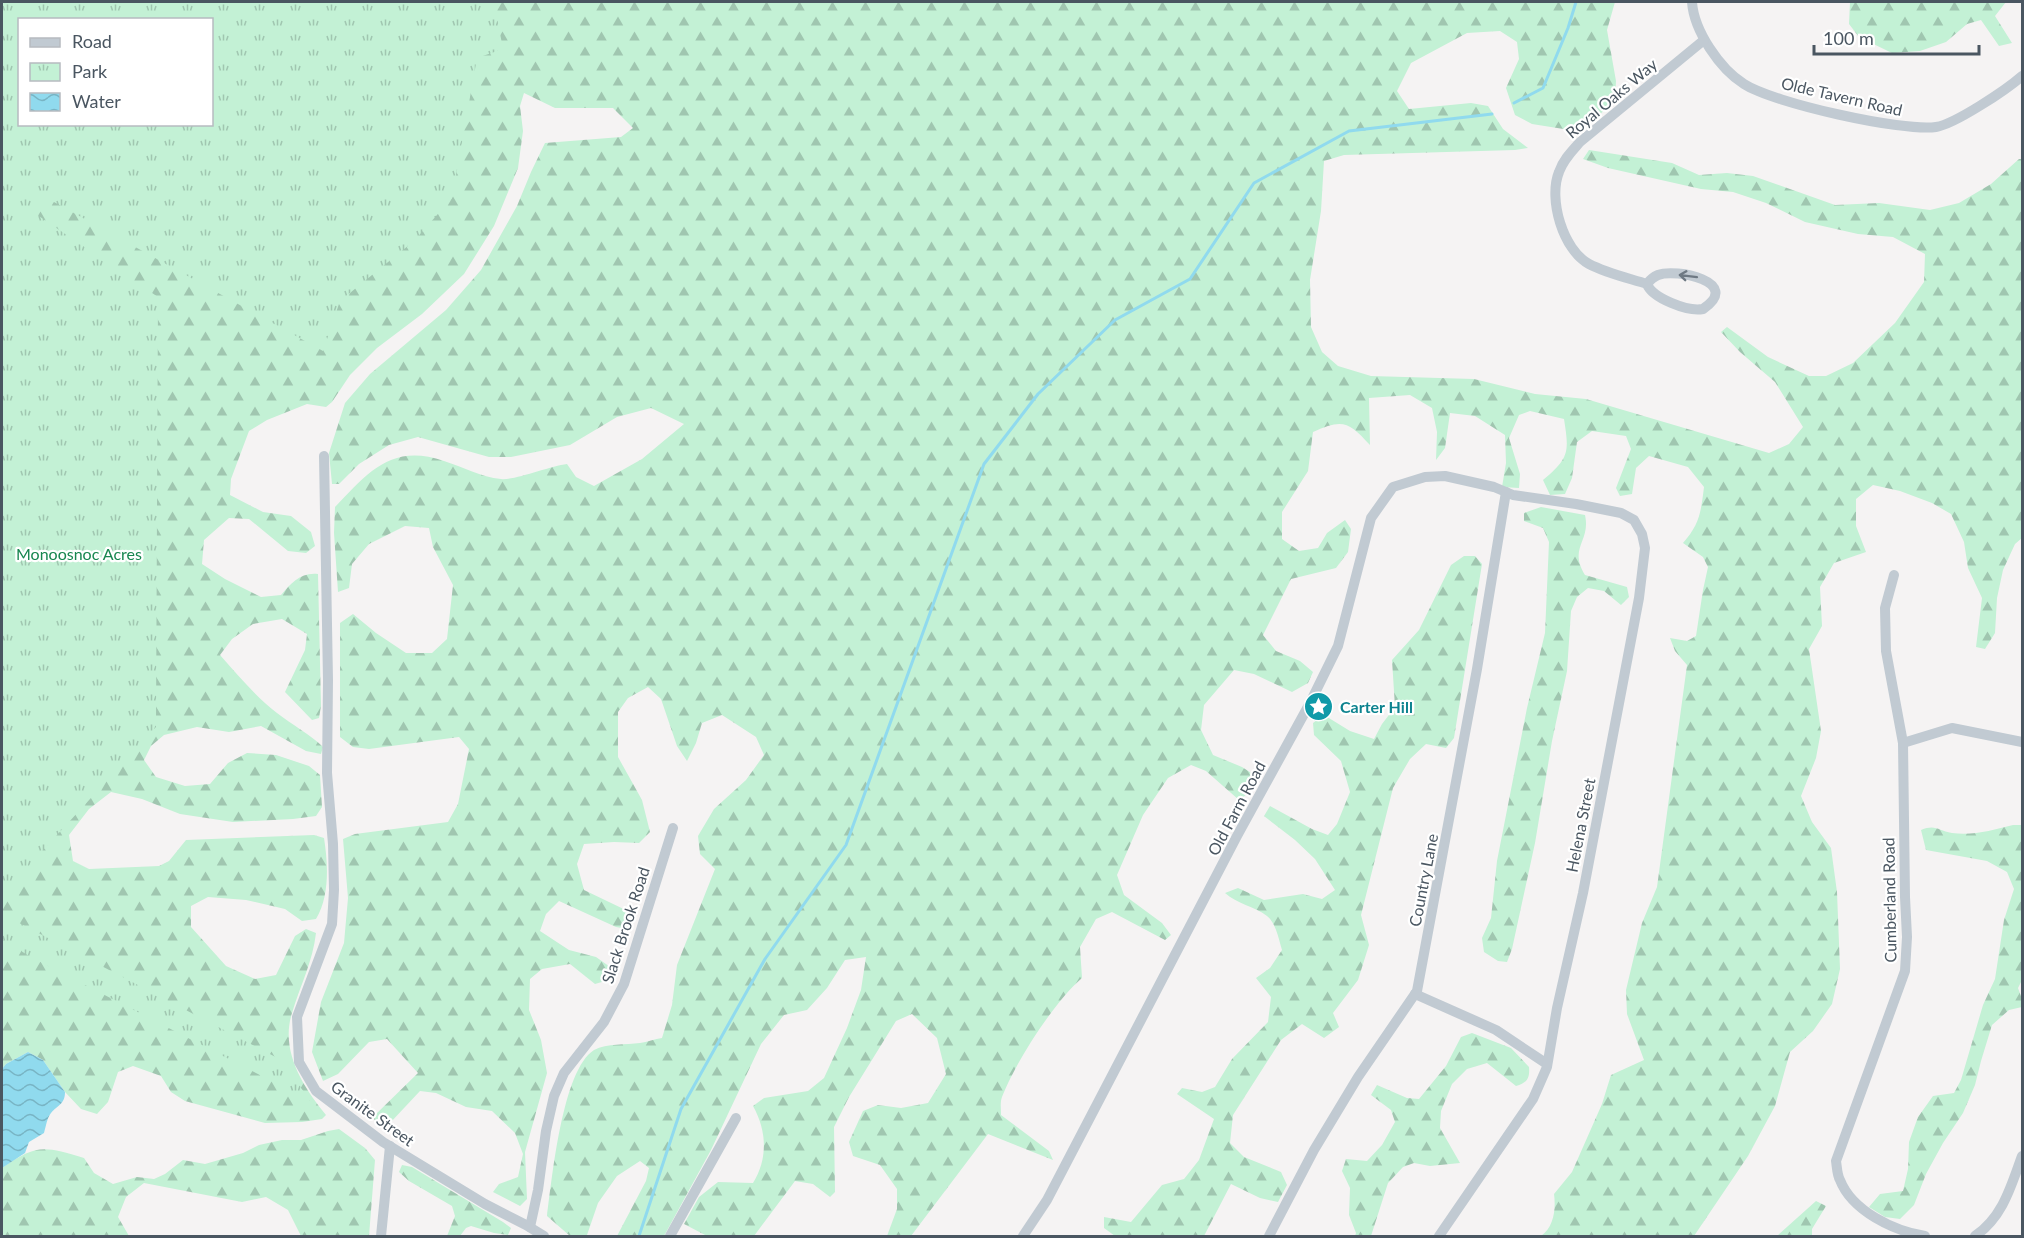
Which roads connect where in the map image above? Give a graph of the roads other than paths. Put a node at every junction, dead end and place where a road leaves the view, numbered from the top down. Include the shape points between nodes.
1 (1692, 2) edge
2 (1704, 40) junction
3 (2022, 76) edge
4 (1647, 284) junction
5 (324, 456) dead end
6 (1506, 492) junction
7 (1894, 575) dead end
8 (2022, 742) edge
9 (1903, 743) junction
10 (673, 828) dead end
11 (1415, 994) junction
12 (1547, 1064) junction
13 (736, 1118) dead end
14 (390, 1146) junction
15 (2022, 1156) edge
16 (530, 1227) junction
17 (381, 1236) edge
18 (544, 1236) edge
19 (670, 1236) edge
20 (1023, 1236) edge
21 (1269, 1236) edge
22 (1439, 1236) edge
23 (1925, 1236) edge
24 (1975, 1236) edge

1 - 2 street, Olde Tavern Road
2 - 3 street, Olde Tavern Road via 1745,85 1789,102 1904,126 1936,127 1965,114
2 - 4 street, Royal Oaks Way via 1580,142 1558,174 1559,220 1568,242 1587,263
4 -> 4 street, Royal Oaks Way via 1654,294 1692,310 1703,309 1715,291 1712,284 1700,278 1664,273
5 - 14 street, Granite Street via 327,773 334,890 332,924 297,1017 299,1062 316,1091
6 - 11 street, Country Lane via 1497,559
6 - 12 street, Helena Street via 1621,513 1634,520 1645,548 1583,893
6 - 20 street, Old Farm Road via 1445,476 1425,477 1393,487 1371,518 1338,646 1311,703 1047,1200
7 - 9 street, Cumberland Road via 1885,608 1886,651
8 - 9 street via 1952,728
9 - 23 street, Cumberland Road via 1905,971 1836,1161 1839,1180 1851,1198 1893,1229
10 - 16 street, Slack Brook Road via 624,984 604,1022 564,1073 554,1096
11 - 12 street via 1496,1030
11 - 21 street, Country Lane via 1358,1077
12 - 22 street, Helena Street via 1533,1099
13 - 19 street
14 - 16 street, Granite Street
14 - 17 street
15 - 24 street via 2001,1211
16 - 18 street, Granite Street

